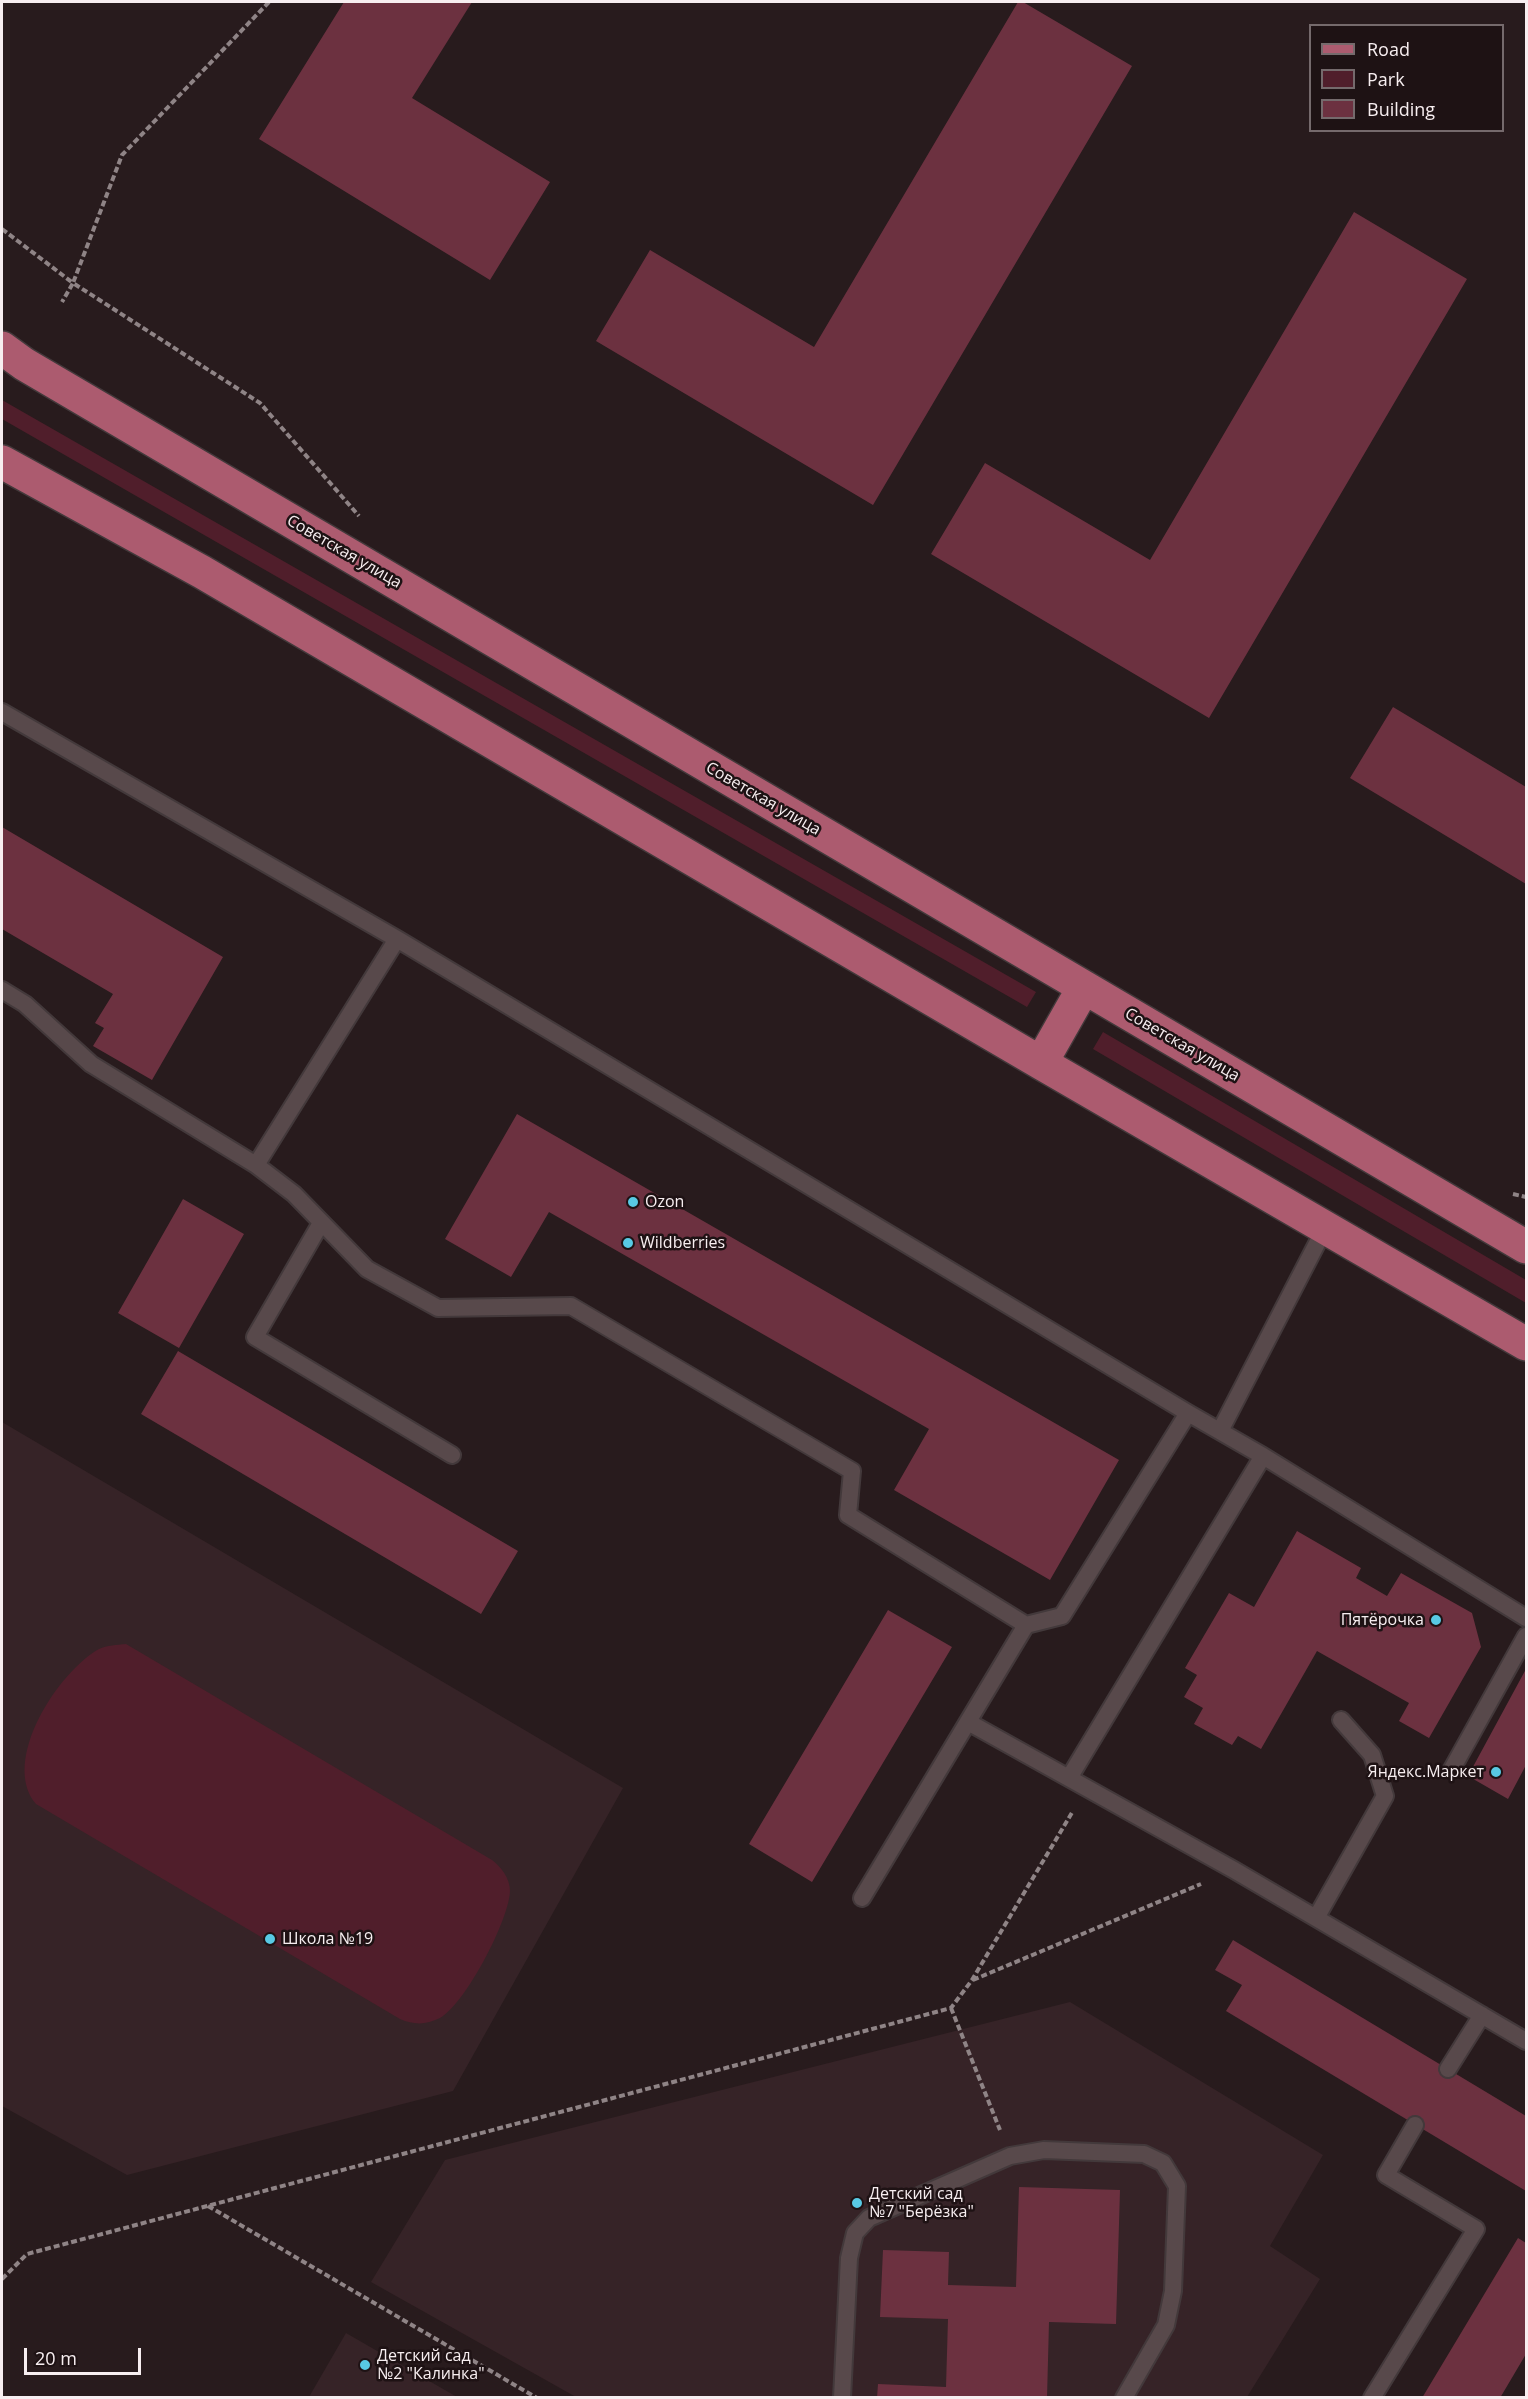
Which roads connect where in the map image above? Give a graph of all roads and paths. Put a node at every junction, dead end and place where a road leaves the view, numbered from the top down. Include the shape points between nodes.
1 (269, 2) edge
2 (2, 229) edge
3 (73, 283) junction
4 (62, 302) dead end
5 (2, 348) edge
6 (2, 462) edge
7 (362, 520) dead end
8 (2, 712) edge
9 (397, 939) junction
10 (1084, 987) junction
11 (2, 990) edge
12 (1041, 1063) junction
13 (256, 1165) junction
14 (1505, 1192) dead end
15 (1527, 1197) edge
16 (321, 1223) junction
17 (1325, 1228) junction
18 (1527, 1247) edge
19 (1527, 1344) edge
20 (1188, 1413) junction
21 (1220, 1431) junction
22 (452, 1455) dead end
23 (1263, 1455) junction
24 (1527, 1618) edge
25 (1026, 1625) junction
26 (1527, 1636) edge
27 (1341, 1720) dead end
28 (968, 1722) junction
29 (1452, 1769) dead end
30 (1069, 1778) junction
31 (1086, 1788) junction
32 (1234, 1870) junction
33 (862, 1898) dead end
34 (1316, 1918) junction
35 (972, 1980) junction
36 (951, 2008) junction
37 (1482, 2015) junction
38 (1527, 2041) edge
39 (1449, 2069) dead end
40 (1415, 2125) dead end
41 (1010, 2156) junction
42 (207, 2206) junction
43 (2, 2279) edge
44 (537, 2397) edge
45 (842, 2397) edge
46 (1124, 2397) edge
47 (1372, 2397) edge

1 - 3 path via 122,155
2 - 3 path
3 - 4 path
3 - 7 path via 260,404
5 - 10 main road, Советская улица
6 - 12 main road via 202,572
8 - 9 lane
9 - 13 lane
9 - 20 lane
10 - 12 main road
10 - 18 main road, Советская улица
11 - 13 lane via 25,1004 91,1064
12 - 17 main road
13 - 16 lane via 294,1194
14 - 15 path
16 - 22 lane via 255,1337
16 - 25 lane via 367,1269 438,1308 571,1306 852,1471 848,1515
17 - 19 main road
17 - 21 lane
20 - 21 lane
20 - 25 lane via 1062,1616
21 - 23 lane
23 - 24 lane
23 - 30 lane
25 - 28 lane
26 - 29 lane
27 - 34 lane via 1372,1755 1385,1796
28 - 30 lane
28 - 33 lane
30 - 31 lane
31 - 32 lane
31 - 35 path
32 - 34 lane
32 - 35 path
34 - 37 lane
35 - 36 path
36 - 41 path
36 - 42 path
37 - 38 lane
37 - 39 lane
40 - 47 lane via 1386,2175 1476,2229
41 - 45 lane via 869,2218 855,2233 849,2258
41 - 46 lane via 1044,2150 1144,2154 1163,2163 1177,2186 1173,2291 1166,2325
42 - 43 path via 27,2254
42 - 44 path

